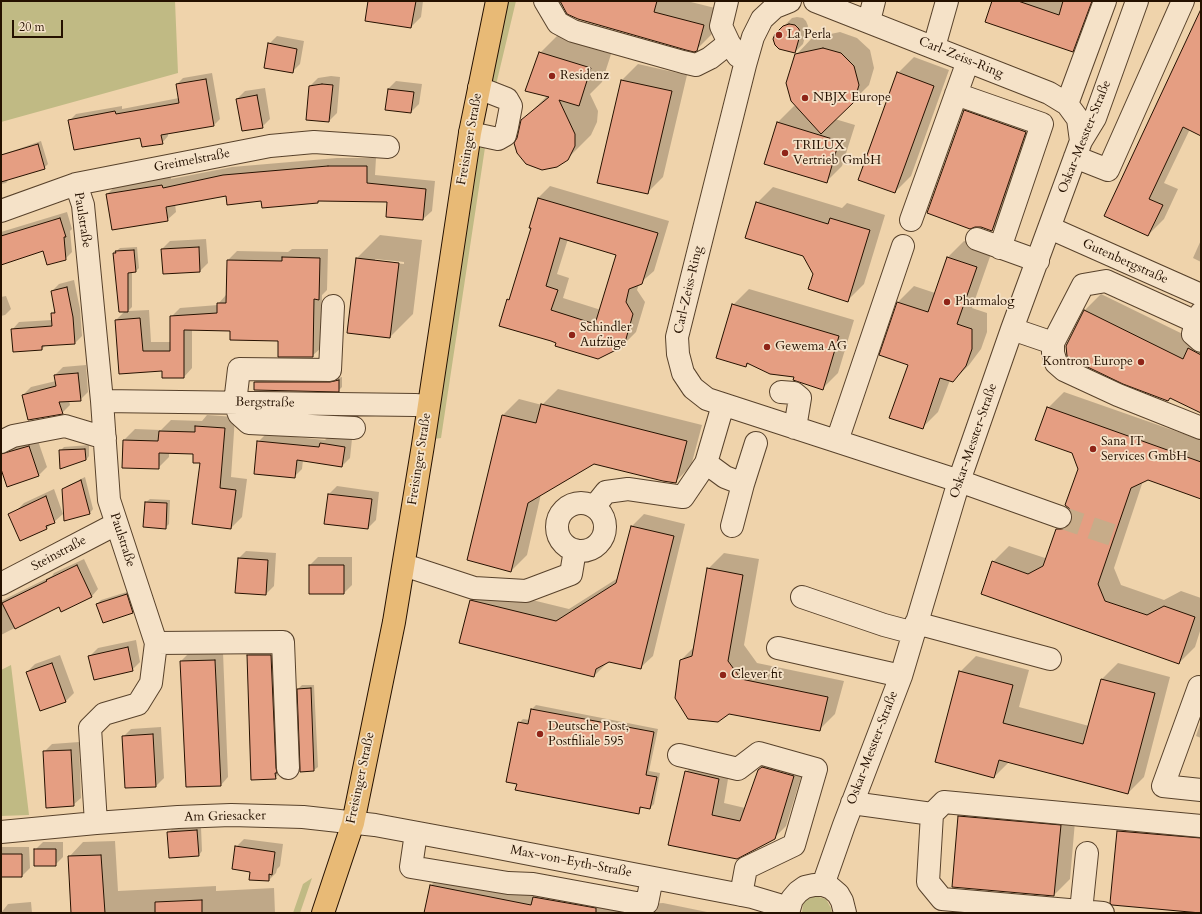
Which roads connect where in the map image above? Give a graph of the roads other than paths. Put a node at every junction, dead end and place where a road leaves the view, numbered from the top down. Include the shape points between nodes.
1 (497, 1) edge
2 (545, 1) edge
3 (727, 1) edge
4 (790, 1) edge
5 (815, 1) edge
6 (947, 1) edge
7 (1105, 1) edge
8 (1137, 1) edge
9 (1183, 1) edge
10 (872, 11) edge
11 (729, 44) junction
12 (934, 47) junction
13 (968, 61) junction
14 (745, 65) junction
15 (478, 88) junction
16 (956, 94) junction
17 (1067, 104) junction
18 (470, 133) junction
19 (388, 147) dead end
20 (1078, 149) junction
21 (76, 184) junction
22 (1, 211) edge
23 (911, 220) dead end
24 (1050, 228) junction
25 (977, 240) dead end
26 (904, 246) dead end
27 (1000, 248) junction
28 (1038, 261) junction
29 (1201, 295) edge
30 (332, 306) dead end
31 (1199, 325) edge
32 (1012, 330) junction
33 (1054, 343) junction
34 (781, 392) dead end
35 (102, 401) junction
36 (236, 403) junction
37 (723, 405) junction
38 (428, 406) junction
39 (354, 428) dead end
40 (795, 428) junction
41 (1201, 428) edge
42 (105, 438) junction
43 (1, 442) edge
44 (837, 442) junction
45 (756, 443) dead end
46 (706, 463) junction
47 (959, 481) junction
48 (743, 484) junction
49 (594, 508) junction
50 (1060, 517) tunnel mouth
51 (116, 524) junction
52 (732, 526) dead end
53 (575, 550) junction
54 (404, 565) junction
55 (1, 584) edge
56 (802, 597) dead end
57 (915, 628) junction
58 (156, 643) junction
59 (778, 648) dead end
60 (1050, 659) dead end
61 (901, 676) junction
62 (1199, 687) dead end
63 (679, 755) dead end
64 (288, 768) dead end
65 (1201, 790) edge
66 (852, 803) junction
67 (932, 814) junction
68 (96, 822) junction
69 (353, 822) junction
70 (1201, 826) edge
71 (1, 832) edge
72 (416, 833) junction
73 (1087, 853) dead end
74 (652, 878) junction
75 (823, 885) junction
76 (741, 895) junction
77 (789, 910) edge
78 (1081, 911) junction
79 (323, 913) edge
80 (845, 913) edge
81 (1103, 913) edge

1 - 15 main road, Freisinger Straße
2 - 11 street via 558,23 573,31 683,62 696,65
3 - 11 street via 721,26
4 - 14 street, Carl-Zeiss-Ring via 775,7 762,19 753,37
5 - 10 street, Carl-Zeiss-Ring
6 - 12 street
7 - 17 street
8 - 20 street, Oskar-Messter-Straße via 1095,118
9 - 20 street via 1108,170
10 - 12 street, Carl-Zeiss-Ring
11 - 14 street
12 - 13 street, Carl-Zeiss-Ring
13 - 16 street
13 - 17 street, Carl-Zeiss-Ring via 1049,93
14 - 37 street, Carl-Zeiss-Ring via 677,337 683,373 690,384 707,399
15 - 18 main road, Freisinger Straße
15 - 18 street via 507,99 511,106 504,135 498,138
16 - 23 street
16 - 27 street via 1042,124
17 - 20 street, Carl-Zeiss-Ring via 1078,119
18 - 38 main road, Freisinger Straße
19 - 21 street, Greimelstraße via 314,142 270,146
20 - 24 street, Oskar-Messter-Straße
21 - 22 street, Greimelstraße
21 - 35 street, Paulstraße via 83,204
24 - 28 street, Oskar-Messter-Straße
24 - 29 street, Gutenbergstraße
25 - 27 street
26 - 44 street
27 - 28 street
28 - 32 street, Oskar-Messter-Straße
30 - 36 street via 330,370 239,369
31 - 33 street via 1106,281 1082,285
32 - 33 street
32 - 47 street, Oskar-Messter-Straße
33 - 41 street via 1052,353 1056,363 1064,370 1118,396
34 - 40 street via 794,393 800,398
35 - 36 street, Bergstraße
35 - 42 street, Paulstraße
36 - 38 street, Bergstraße
36 - 39 street via 239,414 249,423
37 - 40 street, Carl-Zeiss-Ring
37 - 46 street
38 - 54 main road, Freisinger Straße
40 - 44 street, Carl-Zeiss-Ring
42 - 43 street via 66,426 14,436
42 - 51 street, Paulstraße via 109,500
44 - 47 street, Carl-Zeiss-Ring
45 - 48 street
46 - 48 street via 725,477
46 - 49 street via 683,497 628,489 606,492
47 - 50 street, Carl-Zeiss-Ring
47 - 57 street, Oskar-Messter-Straße
48 - 52 street
49 - 53 street via 604,521 602,536 598,544 591,548 584,551
49 - 53 street via 580,503 572,505 560,514 557,529 559,536 568,548
51 - 55 street, Steinstraße
51 - 58 street, Paulstraße
53 - 54 street via 570,574 526,591 474,588
54 - 69 main road, Freisinger Straße
56 - 57 street via 884,625
57 - 60 street
57 - 61 street, Oskar-Messter-Straße
58 - 64 street via 283,642
58 - 68 street via 151,683 138,704 104,714 90,728
59 - 61 street
61 - 66 street, Oskar-Messter-Straße
62 - 65 street via 1163,786
63 - 76 street via 738,769 759,753 816,769 794,844 746,868
66 - 67 street
66 - 75 street, Oskar-Messter-Straße
67 - 70 street via 944,802
67 - 78 street via 928,882 942,899
68 - 69 street, Am Griesacker via 232,815 303,817
68 - 71 street, Am Griesacker
69 - 72 street, Max-von-Eyth-Straße
69 - 79 main road, Freisinger Straße
72 - 74 street, Max-von-Eyth-Straße
72 - 74 street via 412,867 508,884 533,884 636,903 647,903
73 - 78 street
74 - 76 street, Max-von-Eyth-Straße
75 - 77 street, Max-von-Eyth-Straße via 805,887 798,892 792,899
75 - 80 street via 838,894
76 - 77 street, Max-von-Eyth-Straße
78 - 81 street

